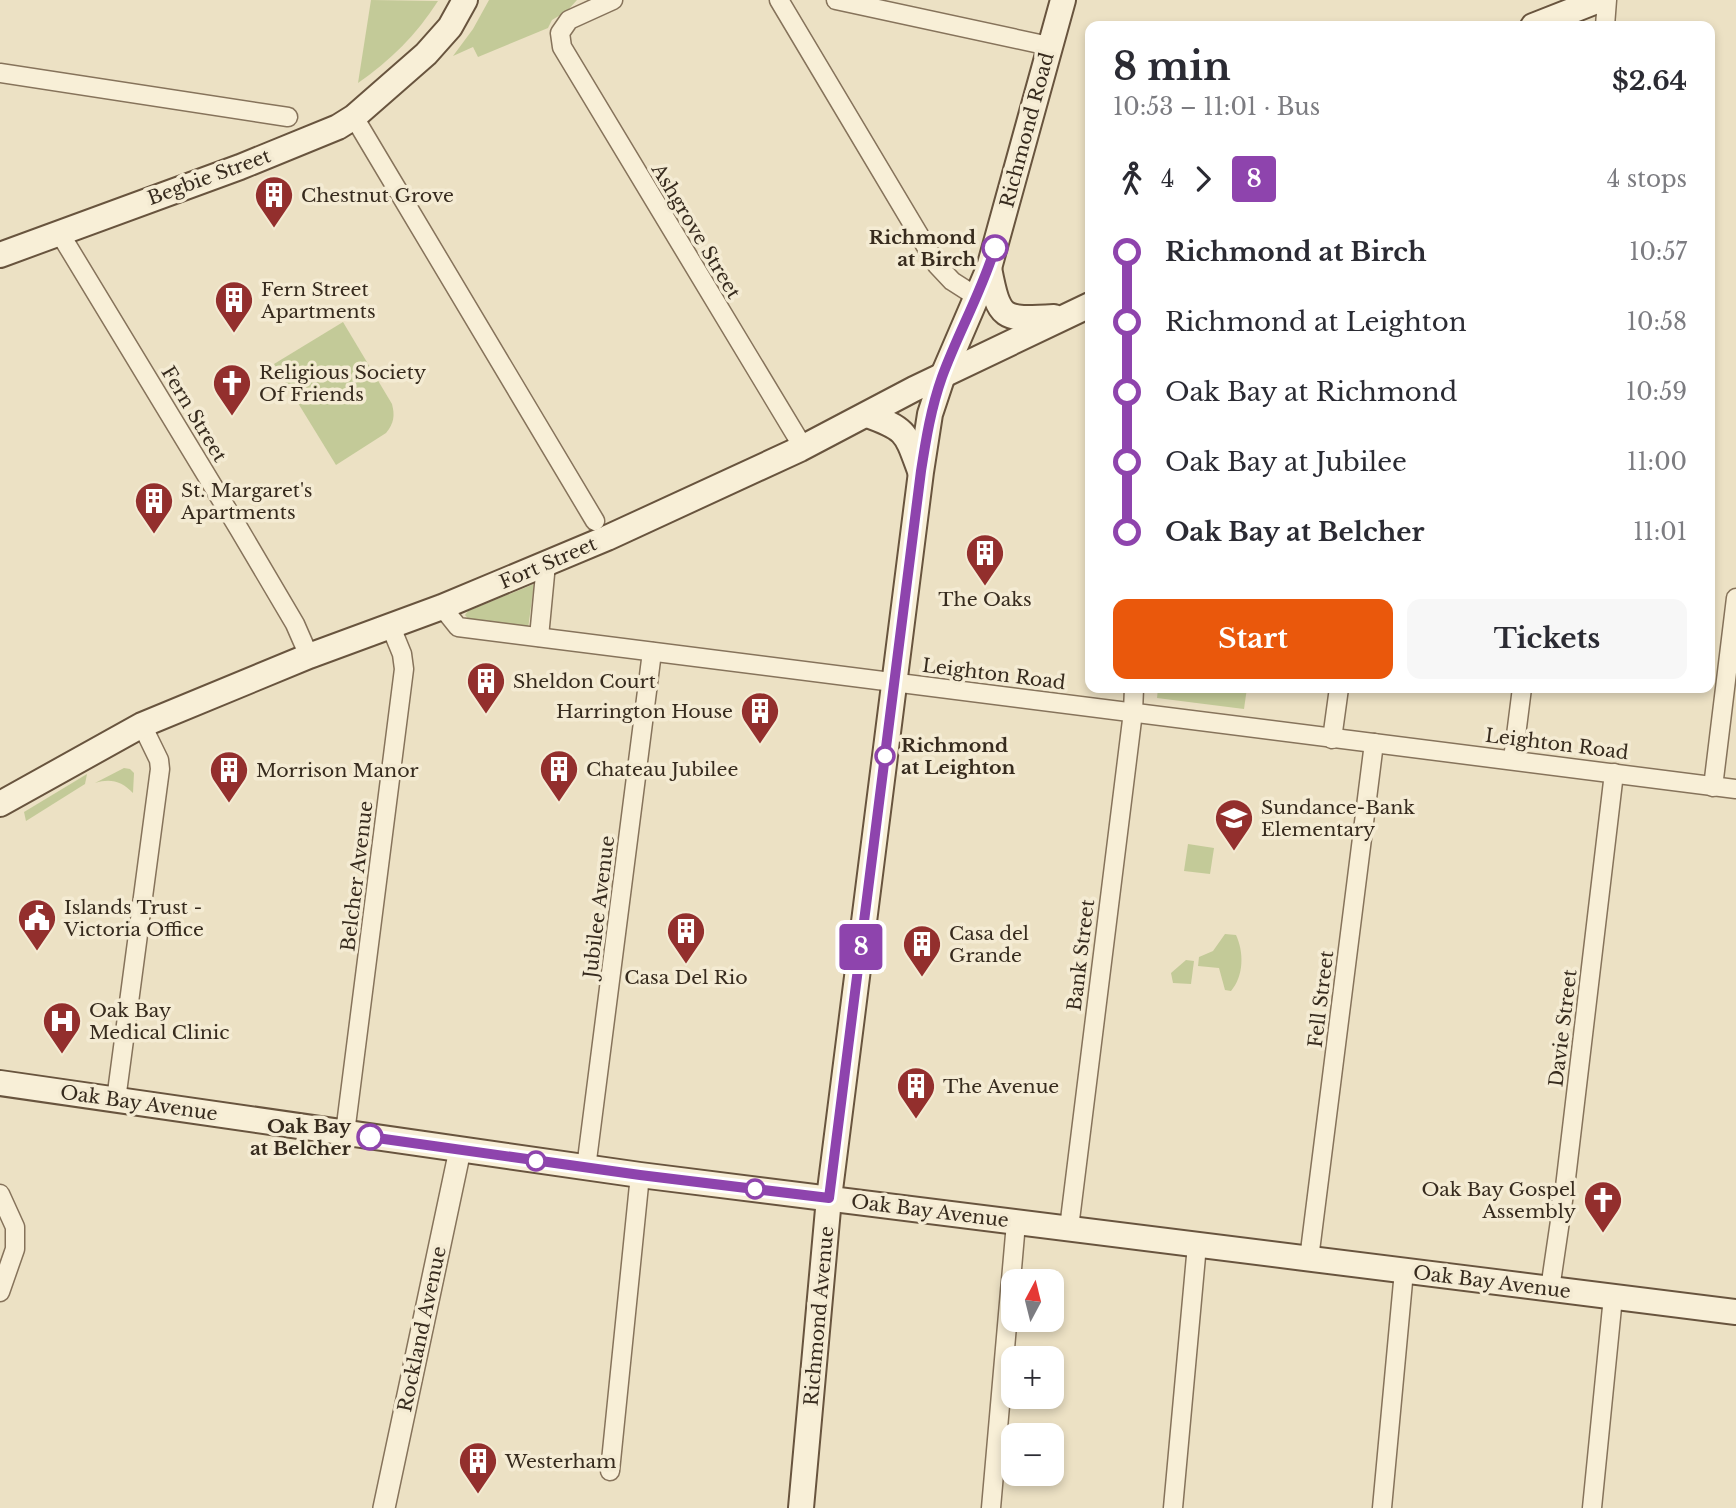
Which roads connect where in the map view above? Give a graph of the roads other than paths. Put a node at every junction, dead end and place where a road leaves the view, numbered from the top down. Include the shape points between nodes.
1 (465, 0) edge
2 (613, 0) edge
3 (779, 0) edge
4 (836, 0) edge
5 (1063, 0) edge
6 (1600, 0) edge
7 (1608, 0) edge
8 (1546, 21) edge
9 (1606, 21) edge
10 (1049, 46) junction
11 (0, 73) edge
12 (288, 117) dead end
13 (354, 117) junction
14 (59, 232) junction
15 (0, 255) edge
16 (989, 268) junction
17 (977, 298) junction
18 (1079, 311) edge
19 (943, 376) junction
20 (867, 415) junction
21 (803, 447) junction
22 (921, 471) junction
23 (595, 521) dead end
24 (546, 564) junction
25 (1736, 598) edge
26 (442, 607) junction
27 (391, 627) junction
28 (539, 637) junction
29 (652, 652) junction
30 (309, 656) junction
31 (894, 683) junction
32 (1134, 693) edge
33 (1338, 693) edge
34 (1521, 693) edge
35 (1133, 712) junction
36 (142, 725) junction
37 (1332, 739) junction
38 (1374, 743) junction
39 (1513, 759) junction
40 (1614, 772) junction
41 (1713, 787) junction
42 (1736, 789) edge
43 (0, 804) edge
44 (0, 1083) edge
45 (116, 1100) junction
46 (345, 1133) junction
47 (460, 1150) junction
48 (586, 1168) junction
49 (640, 1175) junction
50 (0, 1194) edge
51 (829, 1198) junction
52 (1016, 1223) junction
53 (1069, 1228) junction
54 (1197, 1245) junction
55 (1309, 1259) junction
56 (1404, 1271) junction
57 (1550, 1289) junction
58 (0, 1292) edge
59 (1613, 1297) junction
60 (1736, 1312) edge
61 (610, 1471) dead end
62 (384, 1508) edge
63 (801, 1508) edge
64 (991, 1508) edge
65 (1173, 1508) edge
66 (1382, 1508) edge
67 (1592, 1508) edge

1 - 13 main road, Begbie Street via 450,27 426,54
2 - 21 street, Ashgrove Street via 569,20 559,33 562,47
3 - 17 street via 937,265
4 - 10 street
5 - 10 main road, Richmond Road
6 - 8 main road
7 - 9 street
10 - 16 main road, Richmond Road
11 - 12 street
13 - 14 main road, Begbie Street via 240,167
13 - 23 street
14 - 15 main road, Begbie Street
14 - 30 street, Fern Street via 239,529
16 - 17 main road, Richmond Road
16 - 18 main road via 994,297 1001,311 1012,318
17 - 19 main road, Richmond Road
18 - 19 main road, Fort Street
19 - 20 main road, Fort Street
19 - 22 main road, Richmond Avenue via 930,414
20 - 21 main road, Fort Street
20 - 22 main road via 901,430
21 - 24 main road, Fort Street
22 - 31 main road, Richmond Avenue
24 - 26 main road, Fort Street
24 - 28 street
25 - 41 street
26 - 27 main road, Fort Street
26 - 28 street, Leighton Road via 458,627
27 - 30 main road, Fort Street
27 - 46 street, Belcher Avenue via 404,669
28 - 29 street, Leighton Road
29 - 31 street, Leighton Road
29 - 48 street, Jubilee Avenue
30 - 36 main road, Fort Street
31 - 35 street, Leighton Road
31 - 51 main road, Richmond Avenue
32 - 35 street, Bank Street
33 - 37 street
34 - 39 street
35 - 37 street, Leighton Road
35 - 53 street, Bank Street
36 - 43 main road, Fort Street
36 - 45 street via 160,769
37 - 38 street, Leighton Road
38 - 39 street, Leighton Road
38 - 55 street, Fell Street
39 - 40 street, Leighton Road
40 - 41 street, Leighton Road
40 - 57 street, Davie Street
41 - 42 street, Leighton Road
44 - 45 main road, Oak Bay Avenue
45 - 46 main road, Oak Bay Avenue
46 - 47 main road, Oak Bay Avenue
47 - 48 main road, Oak Bay Avenue
47 - 62 street, Rockland Avenue
48 - 49 main road, Oak Bay Avenue
49 - 51 main road, Oak Bay Avenue
49 - 61 street
50 - 58 street via 15,1227 15,1249
51 - 52 main road, Oak Bay Avenue
51 - 63 main road, Richmond Avenue
52 - 53 main road, Oak Bay Avenue
52 - 64 street
53 - 54 main road, Oak Bay Avenue
54 - 55 main road, Oak Bay Avenue
54 - 65 street
55 - 56 main road, Oak Bay Avenue
56 - 57 main road, Oak Bay Avenue
56 - 66 street
57 - 59 main road, Oak Bay Avenue
59 - 60 main road, Oak Bay Avenue
59 - 67 street

